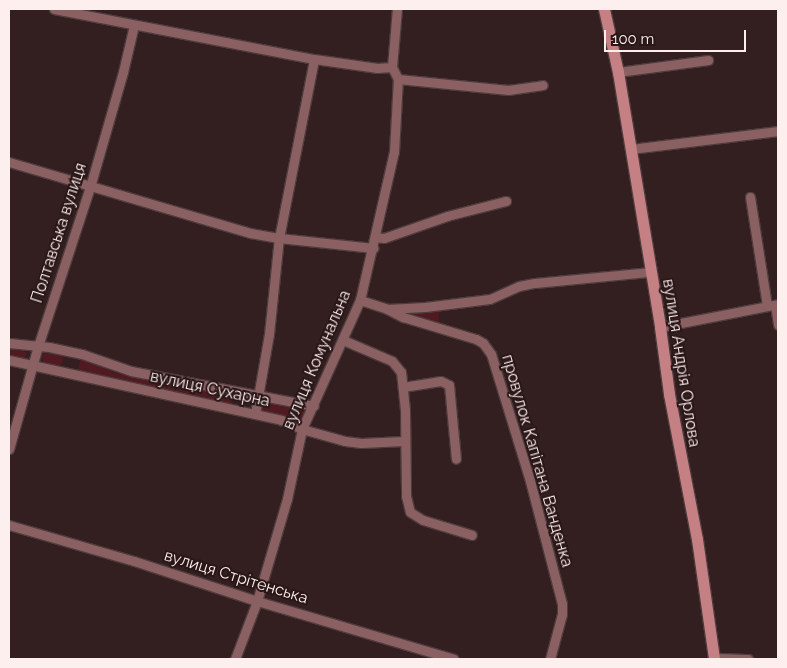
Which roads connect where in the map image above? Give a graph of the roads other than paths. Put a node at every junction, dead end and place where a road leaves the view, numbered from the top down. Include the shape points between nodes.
1 (54, 9) edge
2 (396, 9) edge
3 (604, 9) edge
4 (134, 25) junction
5 (314, 59) junction
6 (708, 60) dead end
7 (392, 67) junction
8 (618, 72) junction
9 (398, 79) junction
10 (543, 85) dead end
11 (778, 131) edge
12 (631, 149) junction
13 (9, 162) edge
14 (90, 187) junction
15 (750, 197) dead end
16 (506, 201) dead end
17 (375, 237) junction
18 (279, 238) junction
19 (372, 248) junction
20 (650, 272) junction
21 (360, 300) junction
22 (773, 305) edge
23 (387, 309) junction
24 (778, 325) edge
25 (660, 327) junction
26 (343, 340) junction
27 (9, 343) edge
28 (38, 346) junction
29 (9, 360) edge
30 (32, 366) junction
31 (403, 387) junction
32 (259, 397) junction
33 (314, 406) junction
34 (255, 414) junction
35 (302, 429) junction
36 (404, 441) junction
37 (9, 449) edge
38 (456, 459) dead end
39 (9, 525) edge
40 (472, 535) dead end
41 (257, 601) junction
42 (235, 659) edge
43 (454, 659) edge
44 (550, 659) edge
45 (714, 659) edge
46 (748, 659) edge

1 - 4 street
2 - 7 street
3 - 8 street, вулиця Андрія Орлова
4 - 5 street
4 - 14 street, Полтавська вулиця
5 - 7 street via 377,68
5 - 18 street
6 - 8 street
7 - 9 street, вулиця Комунальна
8 - 12 street, вулиця Андрія Орлова
9 - 10 street via 508,90
9 - 17 street, вулиця Комунальна via 394,152
11 - 12 street
12 - 20 street, вулиця Андрія Орлова
13 - 14 street
14 - 18 street
14 - 28 street, Полтавська вулиця
15 - 22 street
16 - 17 street via 447,216 384,238
17 - 19 street, вулиця Комунальна
18 - 19 street
18 - 32 street
19 - 21 street, вулиця Комунальна
20 - 23 street via 535,282 490,299
20 - 25 street, вулиця Андрія Орлова
21 - 23 street, провулок Капітана Ванденка
21 - 26 street, вулиця Комунальна
22 - 24 street
22 - 25 street
23 - 44 street, провулок Капітана Ванденка via 476,339 491,354 530,481 562,604
25 - 45 street, вулиця Андрія Орлова
26 - 31 street via 396,364
26 - 33 street, вулиця Комунальна
27 - 28 street, вулиця Сухарна
28 - 30 street, Полтавська вулиця
28 - 32 street, вулиця Сухарна via 82,354 131,371
29 - 30 street, вулиця Сухарна
30 - 34 street, вулиця Сухарна
30 - 37 street, Полтавська вулиця
31 - 36 street
31 - 38 street via 441,381 449,385
32 - 33 street, вулиця Сухарна
32 - 34 street
33 - 35 street, вулиця Комунальна
34 - 35 street, вулиця Сухарна
35 - 36 street, вулиця Сухарна via 361,443
35 - 41 street, вулиця Комунальна via 287,499
36 - 40 street via 406,503 410,512 424,520
39 - 41 street, вулиця Стрітенська
41 - 42 street, вулиця Комунальна
41 - 43 street, вулиця Стрітенська
45 - 46 street

